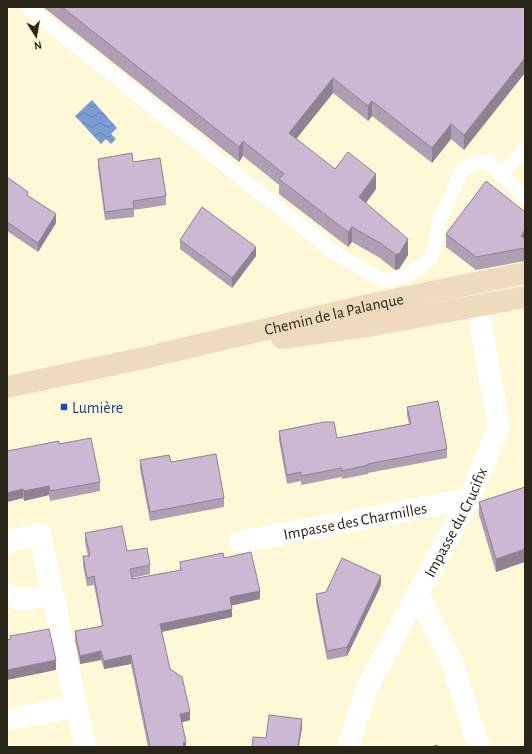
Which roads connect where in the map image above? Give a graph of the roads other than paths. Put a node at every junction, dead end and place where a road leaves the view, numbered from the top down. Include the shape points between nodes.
1 (28, 7) edge
2 (525, 149) edge
3 (501, 175) junction
4 (525, 198) edge
5 (525, 273) edge
6 (473, 284) junction
7 (525, 297) edge
8 (478, 307) junction
9 (144, 358) junction
10 (7, 387) edge
11 (469, 500) junction
12 (7, 542) edge
13 (240, 542) dead end
14 (7, 595) edge
15 (51, 595) junction
16 (418, 595) junction
17 (76, 706) junction
18 (7, 720) edge
19 (86, 747) edge
20 (348, 747) edge
21 (478, 747) edge

1 - 3 lane via 335,253 384,281 405,276 429,261 435,248 439,222 463,169 487,161
2 - 3 lane
3 - 4 lane
5 - 6 street, Chemin de la Palanque
6 - 8 street, Impasse du Crucifix
6 - 9 street, Chemin de la Palanque via 368,304
7 - 8 street, Chemin de la Palanque
8 - 9 street, Chemin de la Palanque
8 - 11 street, Impasse du Crucifix via 499,428
9 - 10 street, Chemin de la Palanque
11 - 13 street, Impasse des Charmilles
11 - 16 street, Impasse du Crucifix
12 - 15 street via 40,534
14 - 15 street via 23,600
15 - 17 street
16 - 20 street, Impasse du Crucifix via 366,690
16 - 21 street via 453,664
17 - 18 street
17 - 19 street

